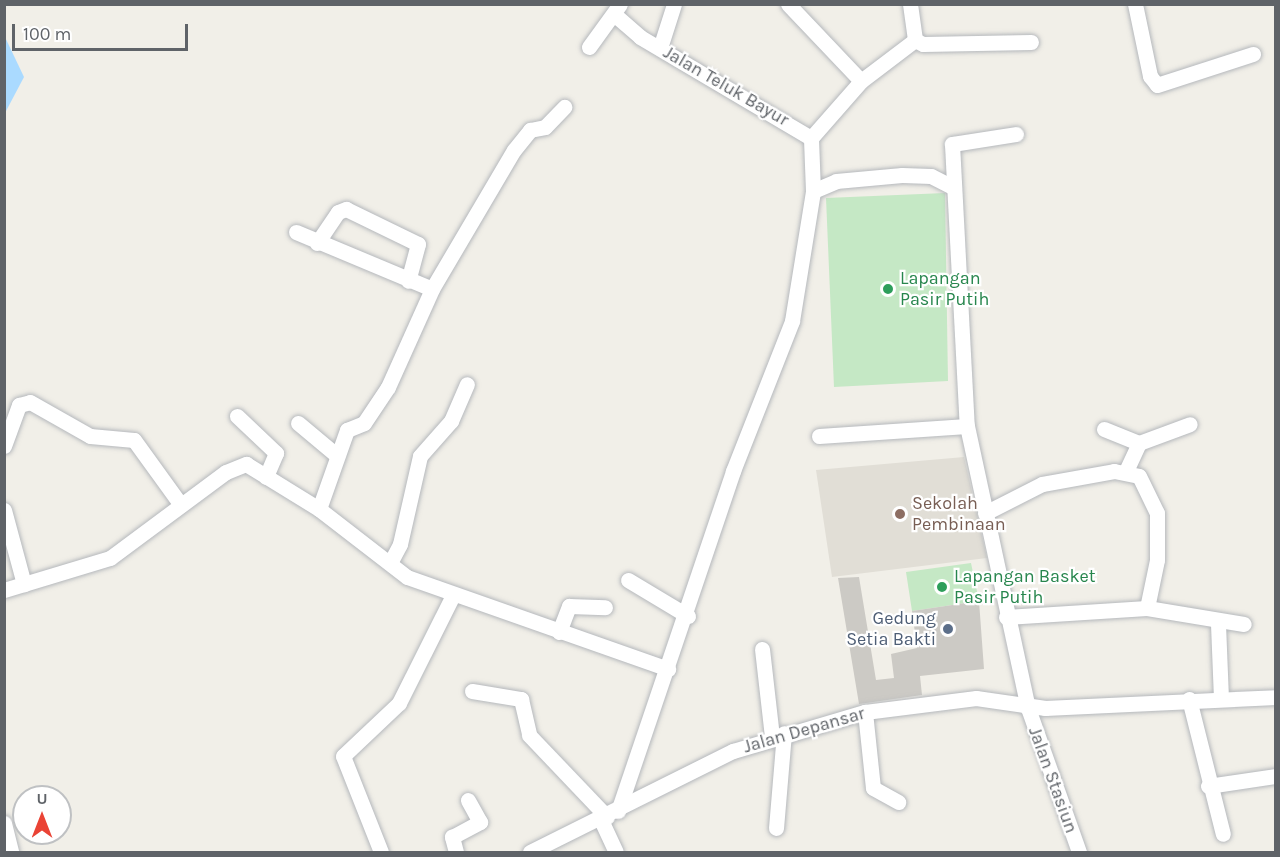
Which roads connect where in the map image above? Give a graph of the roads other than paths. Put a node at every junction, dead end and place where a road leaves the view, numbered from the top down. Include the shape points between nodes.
1 (674, 4) edge
2 (788, 4) edge
3 (910, 4) edge
4 (1135, 4) edge
5 (617, 10) edge
6 (915, 40) junction
7 (1031, 42) dead end
8 (589, 47) dead end
9 (660, 48) junction
10 (1253, 54) dead end
11 (861, 81) junction
12 (564, 106) dead end
13 (1016, 134) dead end
14 (811, 138) junction
15 (951, 186) junction
16 (813, 191) junction
17 (296, 232) dead end
18 (317, 243) junction
19 (408, 281) junction
20 (432, 289) junction
21 (467, 384) dead end
22 (237, 416) dead end
23 (298, 423) dead end
24 (1190, 424) dead end
25 (967, 426) junction
26 (1104, 429) dead end
27 (819, 436) dead end
28 (1139, 443) junction
29 (4, 446) edge
30 (335, 454) junction
31 (1126, 471) junction
32 (266, 477) junction
33 (181, 505) junction
34 (319, 509) junction
35 (4, 510) edge
36 (985, 513) junction
37 (390, 563) junction
38 (628, 580) dead end
39 (24, 584) junction
40 (4, 590) edge
41 (452, 597) junction
42 (605, 607) dead end
43 (1147, 608) junction
44 (688, 616) junction
45 (1006, 617) junction
46 (1218, 624) junction
47 (1244, 624) dead end
48 (559, 632) junction
49 (762, 649) dead end
50 (668, 669) junction
51 (1022, 684) junction
52 (472, 691) dead end
53 (996, 697) junction
54 (1275, 697) edge
55 (1221, 698) junction
56 (1189, 699) junction
57 (1028, 708) junction
58 (866, 712) junction
59 (778, 735) junction
60 (1275, 776) edge
61 (1208, 786) junction
62 (468, 800) dead end
63 (898, 802) dead end
64 (609, 816) junction
65 (4, 823) edge
66 (776, 828) dead end
67 (1223, 834) dead end
68 (554, 848) edge
69 (12, 852) edge
70 (381, 852) edge
71 (456, 852) edge
72 (530, 852) edge
73 (616, 852) edge
74 (1079, 852) edge

1 - 9 street
2 - 11 street
3 - 6 street
4 - 10 street via 1150,76 1157,85
5 - 8 street
5 - 9 street, Jalan Teluk Bayur via 634,32
6 - 7 street via 945,48
6 - 11 street
9 - 14 street, Jalan Teluk Bayur
11 - 14 street
12 - 20 street via 545,127 530,130 514,150
13 - 15 street via 952,144
14 - 16 street
15 - 16 street via 931,176 902,175 836,181
15 - 25 street
16 - 44 street via 798,301 733,471
17 - 18 street
18 - 19 street
18 - 19 street via 338,212 346,209 418,244
19 - 20 street
20 - 30 street via 387,387 364,423 349,428
21 - 37 street via 451,421 420,456 400,544
22 - 32 street via 276,453
23 - 30 street
24 - 28 street
25 - 27 street
25 - 36 street
26 - 28 street
28 - 31 street
29 - 33 street via 19,405 30,402 90,436 134,440
30 - 34 street
31 - 36 street via 1042,484
31 - 43 street via 1150,489 1157,513 1157,560
32 - 33 street via 240,465
32 - 34 street
33 - 39 street via 110,558
34 - 37 street
35 - 39 street
36 - 45 street
37 - 41 street
38 - 44 street
39 - 40 street
41 - 48 street
41 - 70 street via 399,703 343,756
42 - 48 street via 570,606
43 - 45 street
43 - 46 street
44 - 50 street
45 - 51 street, Jalan Stasiun
46 - 47 street
46 - 55 street
48 - 50 street
49 - 59 street
50 - 64 street
51 - 53 street
51 - 57 street, Jalan Stasiun
52 - 64 street via 521,699 529,735
53 - 57 street, Jalan Depansar
53 - 58 street, Jalan Depansar
54 - 55 street
55 - 56 street
56 - 57 street
56 - 61 street
57 - 74 street, Jalan Stasiun
58 - 59 street, Jalan Depansar
58 - 63 street via 873,788
59 - 64 street, Jalan Depansar via 733,750
59 - 66 street
60 - 61 street
61 - 67 street
62 - 71 street via 480,822 453,835
64 - 68 street, Jalan Depansar
64 - 73 street
65 - 69 street
68 - 72 street, Jalan Depansar

